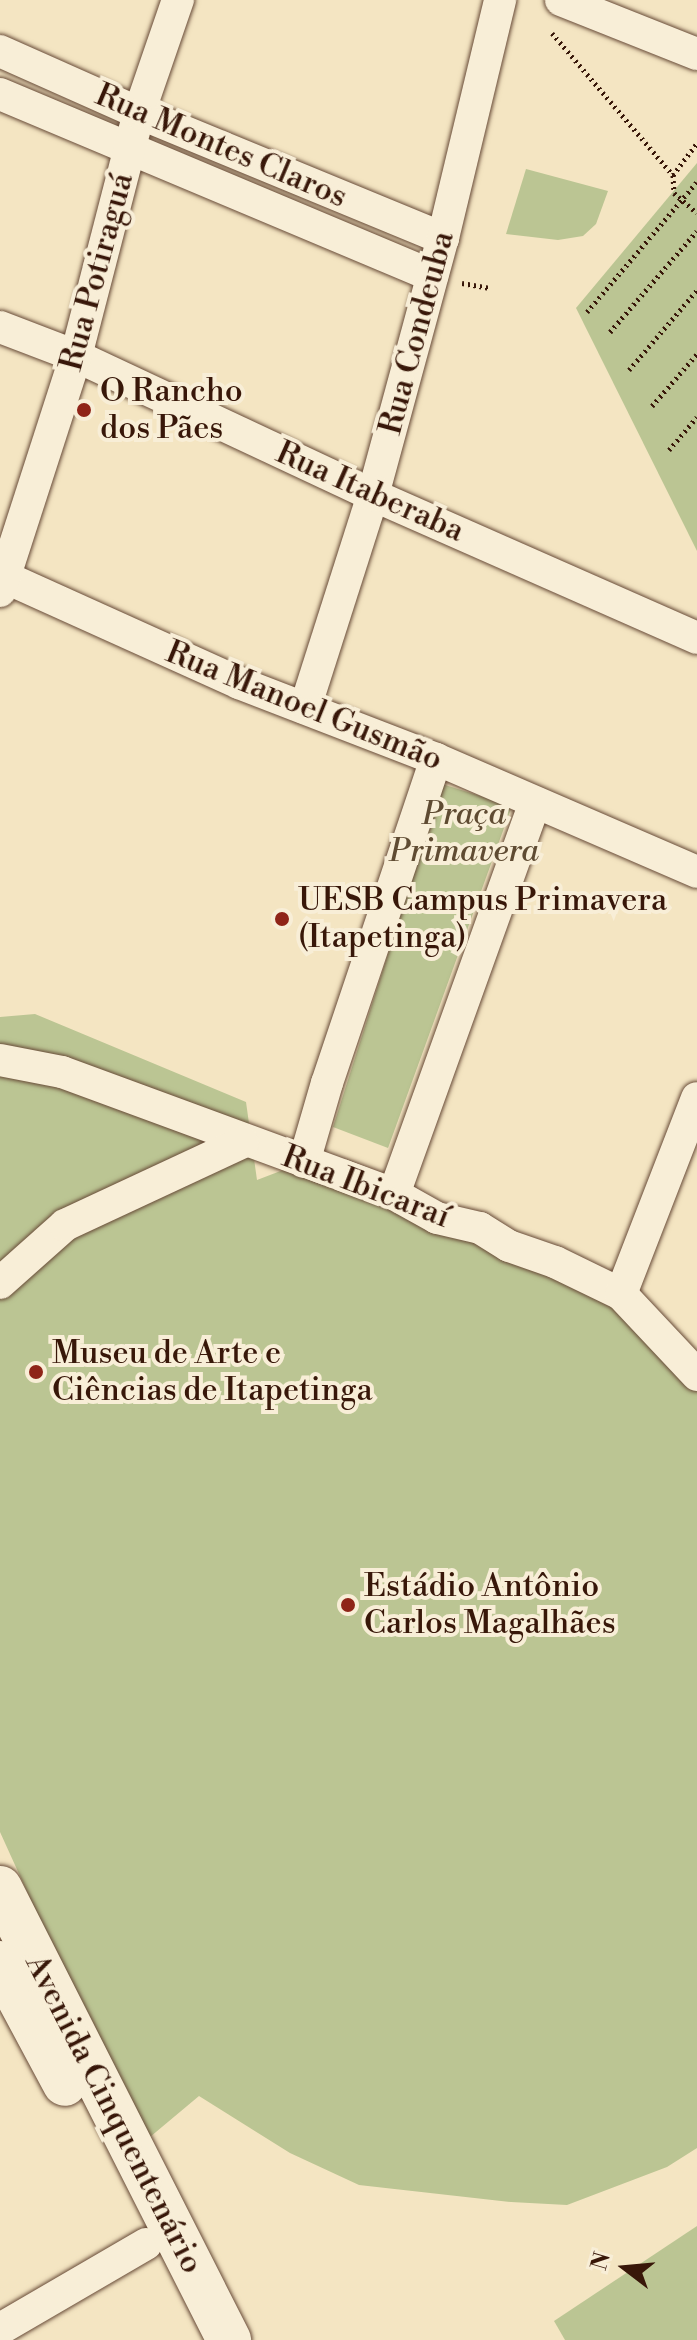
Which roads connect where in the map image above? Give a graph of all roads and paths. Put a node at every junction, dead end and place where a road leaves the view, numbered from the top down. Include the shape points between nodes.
1 (178, 0) edge
2 (500, 0) edge
3 (553, 12) edge
4 (0, 51) edge
5 (697, 54) edge
6 (0, 94) edge
7 (139, 113) junction
8 (697, 143) edge
9 (129, 151) junction
10 (673, 175) junction
11 (697, 182) edge
12 (667, 186) dead end
13 (674, 193) junction
14 (682, 200) junction
15 (697, 213) edge
16 (697, 231) edge
17 (443, 238) junction
18 (432, 276) junction
19 (697, 290) edge
20 (587, 312) dead end
21 (0, 327) edge
22 (610, 332) dead end
23 (697, 354) edge
24 (76, 356) junction
25 (629, 370) dead end
26 (652, 406) dead end
27 (697, 417) edge
28 (669, 450) dead end
29 (373, 495) junction
30 (2, 581) edge
31 (697, 638) edge
32 (305, 708) junction
33 (436, 759) junction
34 (535, 803) junction
35 (697, 872) edge
36 (0, 1060) edge
37 (694, 1118) edge
38 (243, 1142) junction
39 (304, 1162) junction
40 (394, 1194) junction
41 (0, 1283) edge
42 (621, 1294) junction
43 (697, 1375) edge
44 (0, 1888) edge
45 (0, 1963) edge
46 (146, 2244) junction
47 (0, 2329) edge
48 (195, 2340) edge
49 (229, 2340) edge

1 - 7 street, Rua Potiraguá
2 - 17 street, Rua Condeuba
3 - 5 street
3 - 10 path
4 - 7 street, Rua Montes Claros
6 - 9 street, Rua Montes Claros
7 - 9 street, Rua Potiraguá
7 - 17 street, Rua Montes Claros
8 - 10 path
9 - 18 street, Rua Montes Claros
9 - 24 street, Rua Potiraguá
10 - 13 path
11 - 14 path
12 - 13 path
13 - 14 path
14 - 15 path
14 - 20 path
16 - 22 path
17 - 18 street, Rua Condeuba
18 - 29 street, Rua Condeuba
19 - 25 path
21 - 24 street, Rua Itaberaba
23 - 26 path
24 - 29 street, Rua Itaberaba
24 - 30 street, Rua Potiraguá
27 - 28 path
29 - 31 street, Rua Itaberaba
29 - 32 street, Rua Condeuba
30 - 32 street, Rua Manoel Gusmão
32 - 33 street, Rua Manoel Gusmão
33 - 34 street, Rua Manoel Gusmão
33 - 39 street
34 - 35 street, Rua Manoel Gusmão
34 - 40 street
36 - 38 street, Rua Ibicaraí via 62,1072
37 - 42 street
38 - 39 street, Rua Ibicaraí
38 - 41 street via 65,1225
39 - 40 street, Rua Ibicaraí
40 - 42 street, Rua Ibicaraí via 437,1218 480,1228 509,1246
42 - 43 street, Rua Ibicaraí
44 - 49 main road, Avenida Cinquentenário
45 - 46 main road, Avenida Cinquentenário
46 - 47 street
46 - 48 main road, Avenida Cinquentenário

